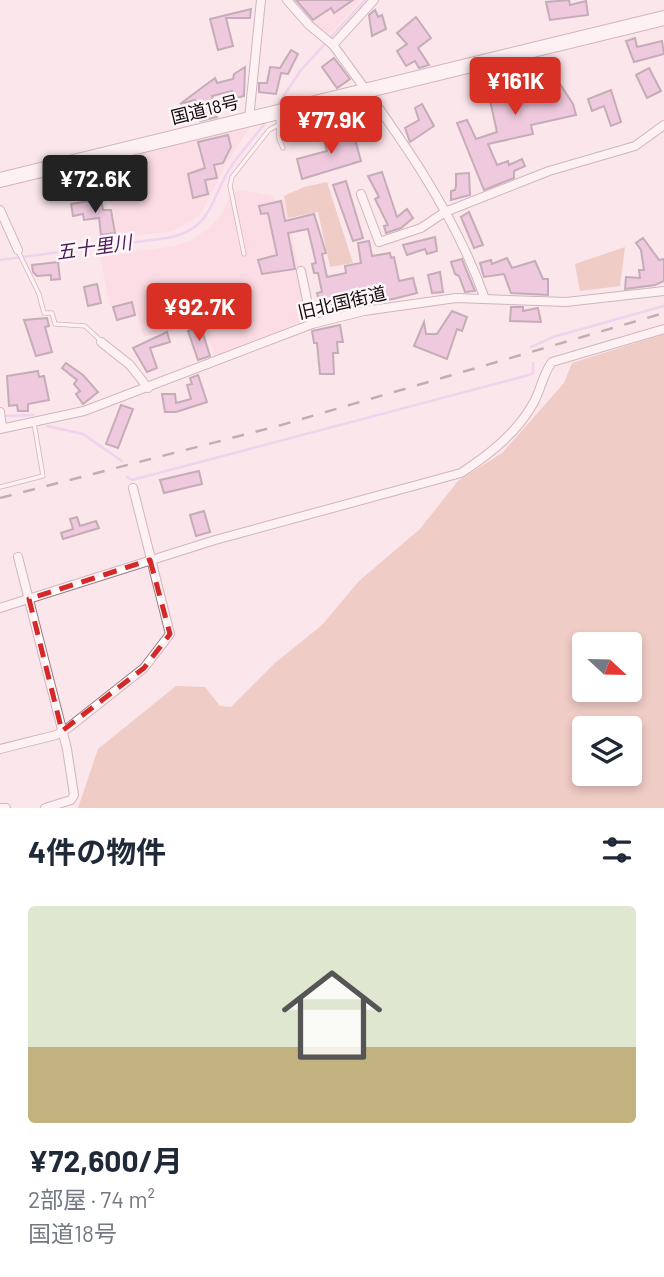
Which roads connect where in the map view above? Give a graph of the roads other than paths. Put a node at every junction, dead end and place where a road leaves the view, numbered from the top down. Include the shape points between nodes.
1 (261, 0) edge
2 (287, 0) edge
3 (374, 0) edge
4 (664, 18) edge
5 (330, 42) junction
6 (367, 91) junction
7 (255, 117) junction
8 (278, 119) junction
9 (664, 125) edge
10 (283, 148) dead end
11 (0, 180) edge
12 (361, 194) dead end
13 (0, 210) edge
14 (445, 212) junction
15 (18, 251) joint
16 (244, 254) dead end
17 (301, 271) dead end
18 (664, 291) edge
19 (485, 299) junction
20 (312, 324) junction
21 (664, 329) edge
22 (101, 342) joint
23 (148, 388) junction
24 (1, 420) edge
25 (34, 423) junction
26 (0, 487) edge
27 (133, 488) dead end
28 (18, 557) dead end
29 (150, 560) junction
30 (29, 599) junction
31 (0, 608) edge
32 (62, 731) junction
33 (0, 749) edge
34 (0, 808) edge
35 (6, 808) edge
36 (45, 808) edge

1 - 7 street
2 - 5 street
3 - 5 street
4 - 6 highway, 国道18号
5 - 6 street
6 - 8 highway, 国道18号
6 - 14 street
7 - 8 highway, 国道18号
7 - 11 highway, 国道18号
8 - 10 lane
8 - 16 lane via 232,177
9 - 14 street via 635,146 550,171
12 - 14 street via 379,242 421,228
13 - 15 street
14 - 19 street
15 - 22 lane via 44,313 52,313 55,324 85,326
17 - 20 street
18 - 19 street, 旧北国街道 via 566,302
19 - 20 street, 旧北国街道 via 456,298 365,311
20 - 23 street, 旧北国街道
21 - 29 street via 552,362 521,422 493,451 461,473
22 - 23 street via 130,365
23 - 25 street, 旧北国街道
24 - 25 street, 旧北国街道
25 - 26 lane via 43,476
27 - 29 street
28 - 30 street
29 - 30 street
29 - 32 street via 170,634 144,668
30 - 31 street
30 - 32 street
32 - 33 street
32 - 36 street via 74,795
34 - 35 street

